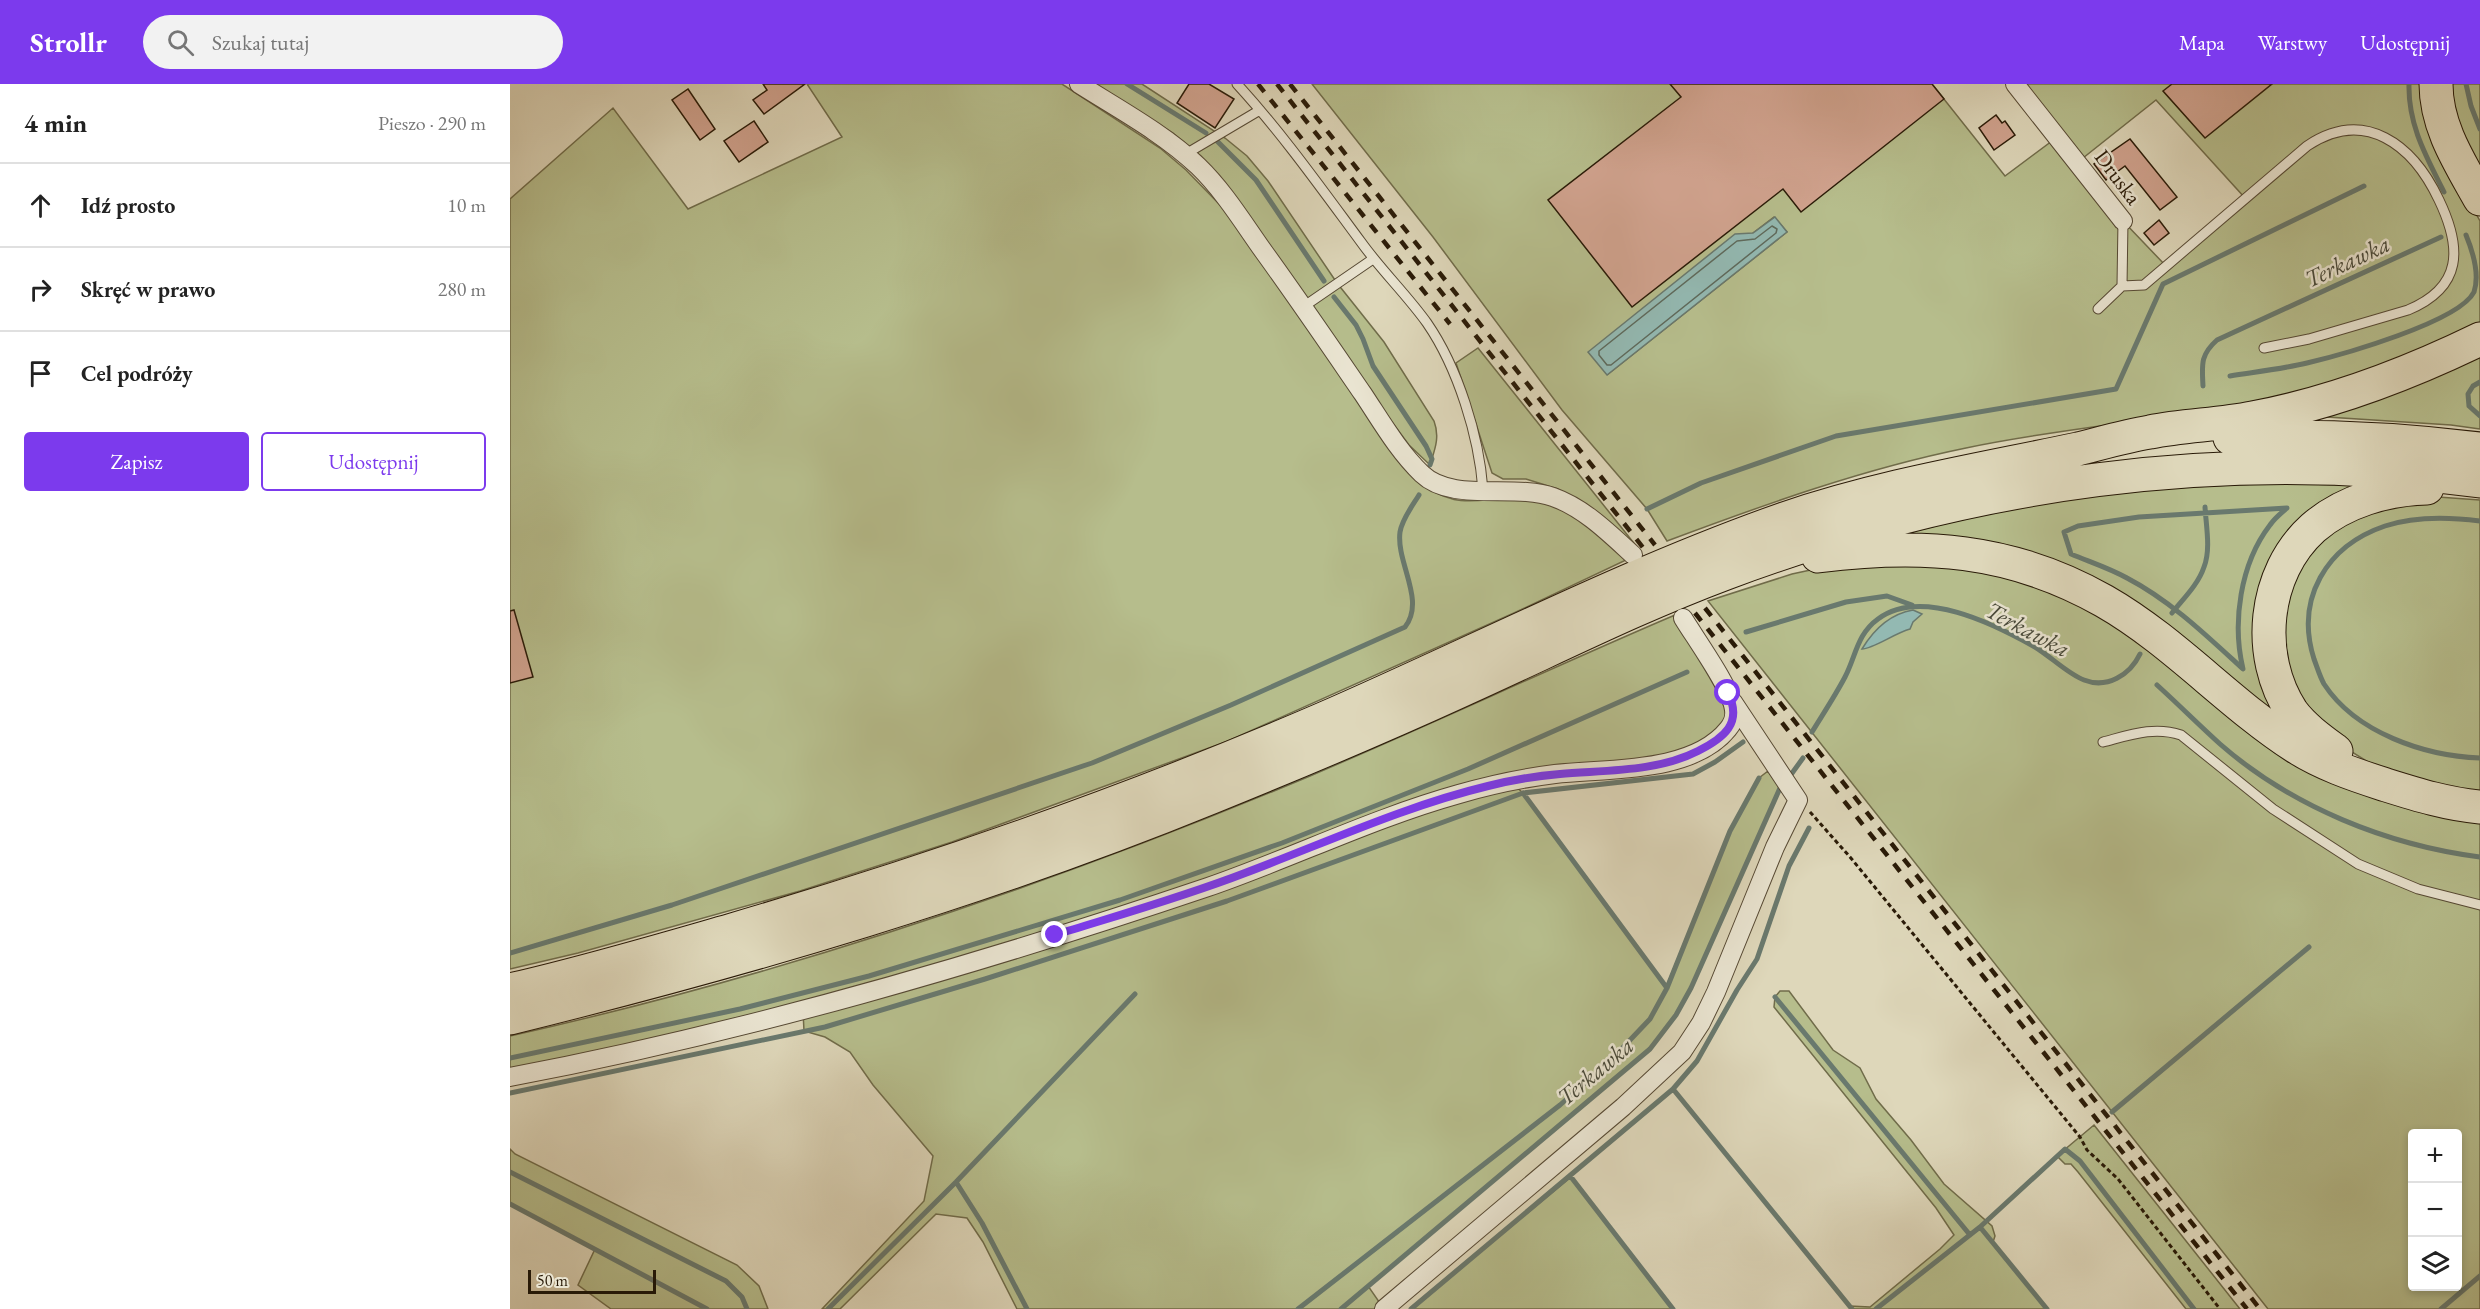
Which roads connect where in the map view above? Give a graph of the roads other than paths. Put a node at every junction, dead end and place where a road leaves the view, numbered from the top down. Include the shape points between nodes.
1 (1079, 84) edge
2 (1237, 84) edge
3 (2015, 84) edge
4 (2436, 84) edge
5 (1260, 110) junction
6 (1184, 155) junction
7 (2480, 199) edge
8 (2123, 221) joint
9 (1373, 259) junction
10 (2122, 286) junction
11 (1304, 307) junction
12 (2098, 309) dead end
13 (2476, 340) edge
14 (2264, 348) dead end
15 (2078, 449) junction
16 (2480, 449) edge
17 (2480, 481) edge
18 (2480, 489) edge
19 (1483, 490) junction
20 (1633, 555) dead end
21 (1750, 564) junction
22 (1683, 618) dead end
23 (1732, 700) junction
24 (2103, 742) dead end
25 (2385, 784) junction
26 (2480, 807) edge
27 (2480, 905) edge
28 (510, 990) edge
29 (510, 1018) edge
30 (510, 1077) edge
31 (1384, 1309) edge

1 - 6 street
2 - 5 lane
3 - 8 street, Druska
4 - 7 highway via 2448,139
5 - 6 lane
5 - 9 lane
6 - 11 street via 1199,167 1238,215
8 - 10 lane, Druska
9 - 11 lane
9 - 19 lane via 1426,322 1444,353 1470,422 1481,463
10 - 12 lane
10 - 14 lane via 2144,285 2320,137 2332,132 2358,131 2397,144 2414,159 2450,222 2454,249 2443,286 2408,310
11 - 19 street via 1393,439 1423,475 1440,485
13 - 15 highway via 2385,380 2286,411 2150,432
15 - 16 highway via 2184,440 2331,437
15 - 28 highway via 1901,484 1787,518 1654,568 1321,720 1066,821 810,907
17 - 21 highway via 2331,467 2211,469 2110,477 1929,509
18 - 25 highway via 2398,490 2361,499 2313,528 2297,546 2277,584 2268,637 2282,692 2310,732
19 - 20 street via 1528,490 1553,497 1576,508
21 - 25 highway via 1842,553 1928,549 1977,555 2032,570 2076,587 2134,620 2296,747 2332,766
21 - 29 highway via 1632,611 1332,747 1079,848 821,935
22 - 23 street
23 - 30 street via 1733,723 1722,736 1696,753 1678,759 1638,768 1556,774 1488,786 1435,801 1210,886 883,989 728,1030
23 - 31 street via 1798,800 1695,1034 1682,1052 1623,1107
24 - 27 lane via 2151,730 2181,735 2273,810 2349,859 2418,888
25 - 26 highway via 2443,802

